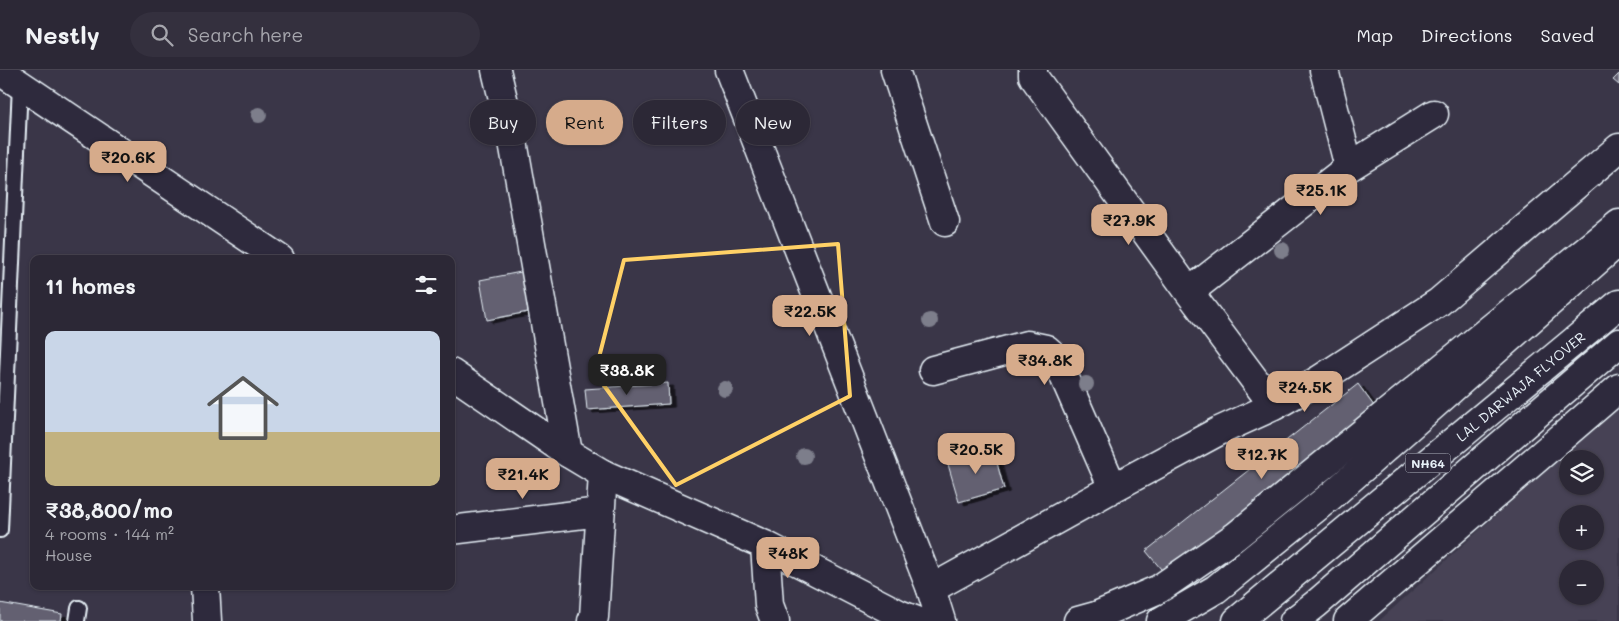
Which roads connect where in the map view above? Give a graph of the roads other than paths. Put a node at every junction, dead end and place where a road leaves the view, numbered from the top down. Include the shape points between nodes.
1 (496, 70) edge
2 (729, 70) edge
3 (895, 70) edge
4 (1033, 70) edge
5 (1324, 70) edge
6 (10, 78) edge
7 (1434, 114) dead end
8 (1619, 148) edge
9 (1349, 167) junction
10 (945, 222) dead end
11 (1619, 224) edge
12 (1619, 241) edge
13 (274, 255) edge
14 (1189, 292) junction
15 (1619, 304) edge
16 (1619, 343) edge
17 (933, 370) dead end
18 (455, 378) edge
19 (1619, 388) edge
20 (1274, 406) junction
21 (568, 453) junction
22 (603, 474) junction
23 (1113, 488) junction
24 (600, 512) junction
25 (0, 530) edge
26 (455, 530) edge
27 (765, 545) junction
28 (931, 589) junction
29 (205, 590) edge
30 (207, 621) edge
31 (592, 621) edge
32 (774, 621) edge
33 (918, 621) edge
34 (941, 621) edge
35 (1078, 621) edge
36 (1161, 621) edge
37 (1236, 621) edge
38 (1294, 621) edge
39 (1348, 621) edge

1 - 21 main road via 512,136
2 - 28 main road
3 - 10 main road
4 - 14 main road via 1033,76
5 - 9 main road
6 - 13 main road
6 - 25 lane
7 - 9 main road
8 - 20 main road via 1439,302
9 - 14 main road
11 - 35 main road via 1236,536 1159,589
12 - 36 main road via 1332,495 1216,589
14 - 20 main road
15 - 37 main road, LAL DARWAJA FLYOVER / NH64
16 - 38 main road, NH64
17 - 23 main road via 1027,345 1046,349 1056,358
18 - 21 main road
19 - 39 main road
20 - 23 main road via 1219,431
21 - 22 main road
22 - 24 main road
22 - 27 main road
23 - 28 main road
24 - 26 main road
24 - 31 main road
27 - 32 main road via 769,605
27 - 33 main road
28 - 34 main road
29 - 30 main road

